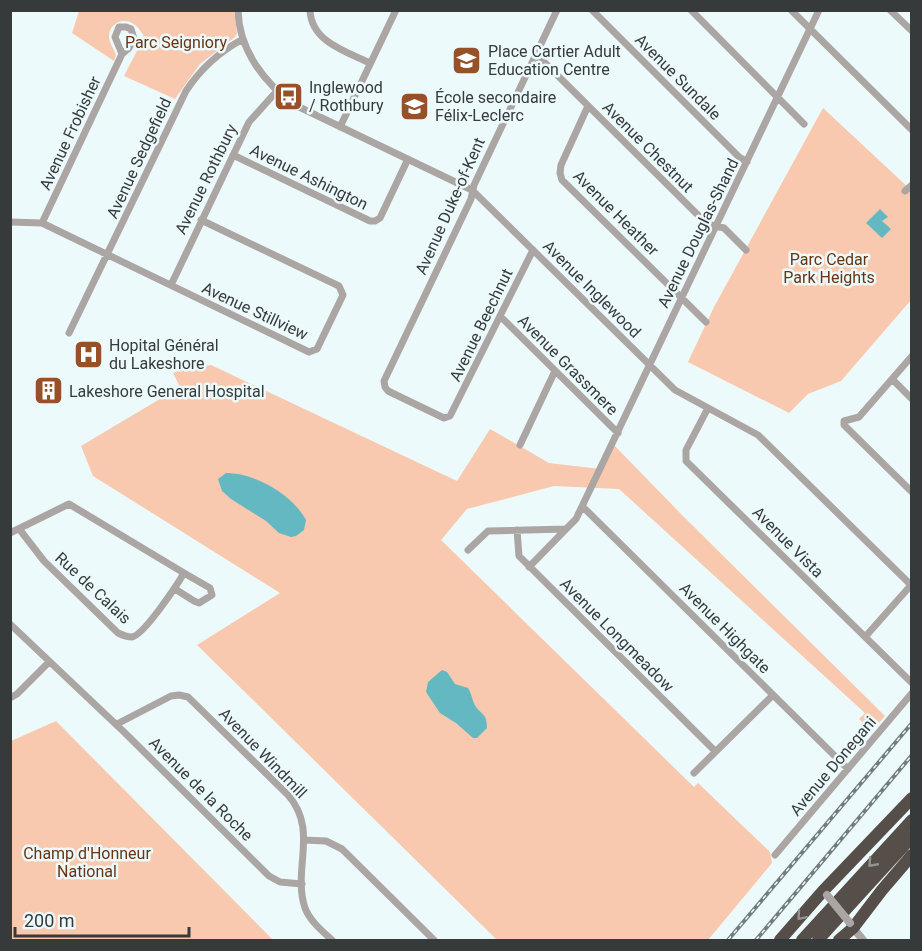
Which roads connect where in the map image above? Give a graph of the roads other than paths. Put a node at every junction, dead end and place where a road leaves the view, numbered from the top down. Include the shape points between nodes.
1 (238, 10) edge
2 (310, 10) edge
3 (396, 10) edge
4 (557, 10) edge
5 (592, 10) edge
6 (692, 10) edge
7 (791, 10) edge
8 (819, 10) edge
9 (890, 10) edge
10 (810, 30) junction
11 (912, 32) edge
12 (243, 39) junction
13 (122, 54) dead end
14 (536, 54) junction
15 (370, 63) junction
16 (276, 92) junction
17 (778, 97) junction
18 (588, 106) junction
19 (804, 124) dead end
20 (340, 127) junction
21 (912, 130) edge
22 (232, 155) junction
23 (408, 159) junction
24 (747, 162) junction
25 (912, 185) edge
26 (472, 190) junction
27 (905, 191) dead end
28 (201, 220) junction
29 (10, 222) edge
30 (42, 223) junction
31 (716, 227) junction
32 (533, 250) junction
33 (746, 250) dead end
34 (108, 256) junction
35 (171, 285) junction
36 (681, 298) junction
37 (500, 316) junction
38 (706, 322) dead end
39 (69, 333) dead end
40 (912, 356) edge
41 (650, 366) junction
42 (555, 371) junction
43 (892, 379) junction
44 (912, 399) edge
45 (708, 408) junction
46 (454, 412) joint
47 (618, 433) junction
48 (520, 445) dead end
49 (912, 492) edge
50 (582, 507) junction
51 (566, 529) junction
52 (20, 530) junction
53 (517, 530) junction
54 (10, 533) edge
55 (10, 540) edge
56 (468, 550) dead end
57 (529, 567) junction
58 (184, 573) junction
59 (911, 585) edge
60 (175, 589) junction
61 (10, 624) edge
62 (866, 637) junction
63 (49, 662) junction
64 (912, 683) edge
65 (912, 693) edge
66 (772, 694) junction
67 (10, 698) edge
68 (117, 724) junction
69 (715, 751) junction
70 (848, 769) junction
71 (694, 772) dead end
72 (912, 798) edge
73 (912, 820) edge
74 (912, 837) edge
75 (304, 840) junction
76 (775, 855) dead end
77 (912, 855) edge
78 (302, 884) junction
79 (825, 893) junction
80 (851, 926) junction
81 (332, 940) edge
82 (434, 940) edge
83 (780, 940) edge
84 (802, 940) edge
85 (818, 940) edge
86 (839, 940) edge
87 (863, 940) edge

1 - 12 street
2 - 15 street via 317,33 328,43
3 - 15 street
4 - 14 street, Avenue Duke-of-Kent
5 - 24 street, Avenue Sundale
6 - 17 street
7 - 10 street
8 - 10 street, Avenue Douglas-Shand
9 - 11 street
10 - 17 street, Avenue Douglas-Shand
10 - 21 street
12 - 16 street, Avenue Inglewood via 258,70
12 - 34 street, Avenue Sedgefield via 207,64 186,91
13 - 30 street, Avenue Frobisher
14 - 18 street, Avenue Chestnut
14 - 26 street, Avenue Duke-of-Kent
15 - 20 street
16 - 20 street, Avenue Inglewood
16 - 22 street, Avenue Rothbury via 249,122
17 - 19 street
17 - 24 street, Avenue Douglas-Shand
18 - 31 street, Avenue Chestnut via 707,224
18 - 36 street, Avenue Heather via 561,165 562,180
20 - 23 street, Avenue Inglewood
22 - 23 street, Avenue Ashington via 370,221 380,218
22 - 28 street, Avenue Rothbury
23 - 26 street, Avenue Inglewood
24 - 31 street, Avenue Douglas-Shand
25 - 27 street
26 - 32 street, Avenue Inglewood
26 - 46 street, Avenue Duke-of-Kent via 384,381 388,391 444,418
28 - 35 street, Avenue Rothbury
28 - 35 street, Avenue Stillview via 339,286 343,295 317,349 309,352
29 - 30 street, Avenue Stillview
30 - 34 street, Avenue Stillview
31 - 33 street, Avenue Chestnut via 724,228
31 - 36 street, Avenue Douglas-Shand
32 - 37 street, Avenue Beechnut
32 - 41 street, Avenue Inglewood
34 - 35 street, Avenue Stillview
34 - 39 street, Avenue Sedgefield
36 - 38 street, Avenue Heather
36 - 41 street, Avenue Douglas-Shand
37 - 42 street, Avenue Grassmere
37 - 46 street, Avenue Beechnut
40 - 43 street
41 - 45 street, Avenue Inglewood via 675,390
41 - 47 street, Avenue Douglas-Shand
42 - 47 street, Avenue Grassmere
42 - 48 street
43 - 44 street
43 - 49 street via 859,417 844,421 844,425
45 - 59 street, Avenue Inglewood via 758,435
45 - 62 street, Avenue Vista via 686,450 686,461
47 - 50 street, Avenue Douglas-Shand
50 - 51 street, Avenue Douglas-Shand
50 - 66 street, Avenue Highgate
51 - 53 street
51 - 57 street, Avenue Douglas-Shand
52 - 54 street
52 - 55 street
52 - 58 street via 69,504
52 - 60 street, Rue de Calais via 44,561 124,636 132,637 144,629
53 - 56 street via 488,531
53 - 57 street, Avenue Longmeadow via 519,556
57 - 69 street, Avenue Longmeadow
58 - 60 street, Rue de Calais
58 - 60 street via 210,588 212,595 199,603
59 - 62 street
61 - 63 street, Avenue de la Roche
62 - 64 street, Avenue Vista
63 - 67 street
63 - 68 street, Avenue de la Roche
65 - 70 street, Avenue Donegani
66 - 69 street
66 - 70 street, Avenue Highgate
68 - 75 street, Avenue Windmill via 171,696 188,697 292,800 301,818
68 - 78 street, Avenue de la Roche via 269,876 280,882
69 - 71 street
70 - 76 street, Avenue Donegani
72 - 79 highway
73 -> 84 highway
74 - 85 highway
75 - 78 street, Avenue Windmill
75 - 82 street via 326,841 342,849
77 - 80 highway
78 - 81 street, Avenue Windmill via 308,913
79 - 80 street, bridge
79 -> 83 highway
80 - 86 highway
80 - 87 street

